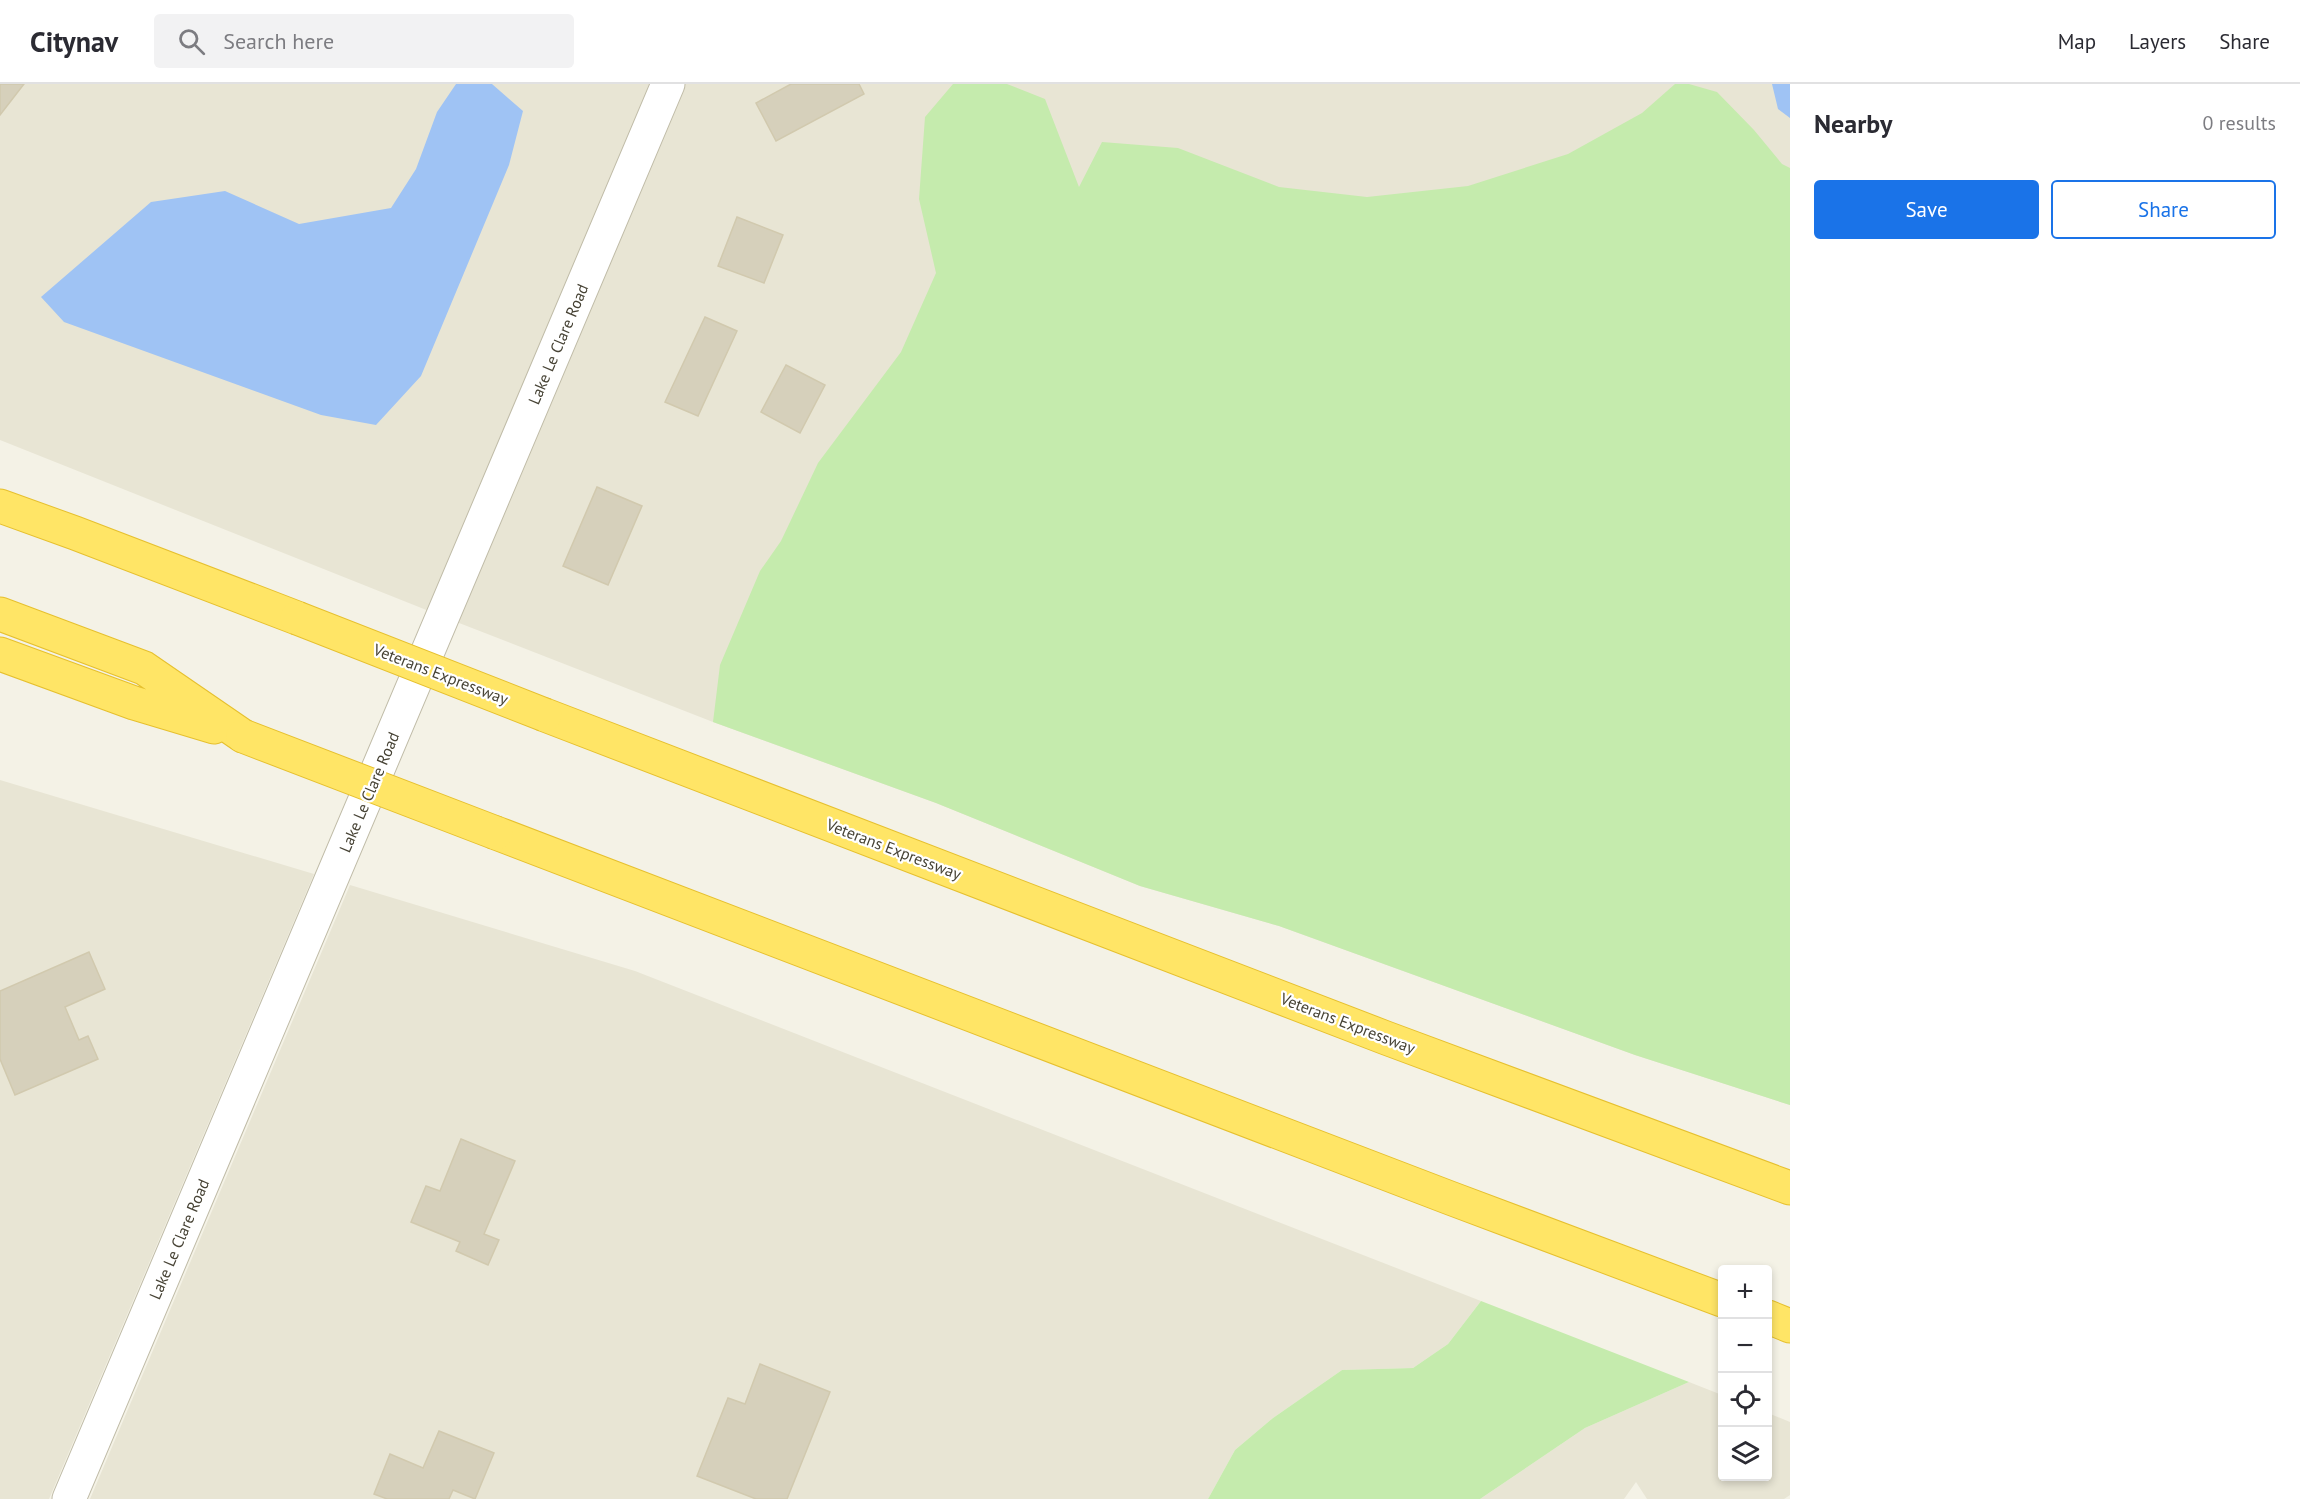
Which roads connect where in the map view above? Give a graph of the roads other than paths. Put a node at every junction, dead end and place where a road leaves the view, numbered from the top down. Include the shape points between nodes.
1 (668, 84) edge
2 (0, 506) edge
3 (0, 614) edge
4 (0, 654) edge
5 (243, 736) junction
6 (1790, 1188) edge
7 (1718, 1298) edge
8 (1772, 1319) edge
9 (1790, 1326) edge
10 (69, 1499) edge

1 - 10 street, Lake Le Clare Road
2 - 6 highway, Veterans Expressway, bridge via 1364,1030
3 - 5 highway via 144,668
4 - 5 highway via 134,703
5 - 7 highway, bridge
8 - 9 highway

